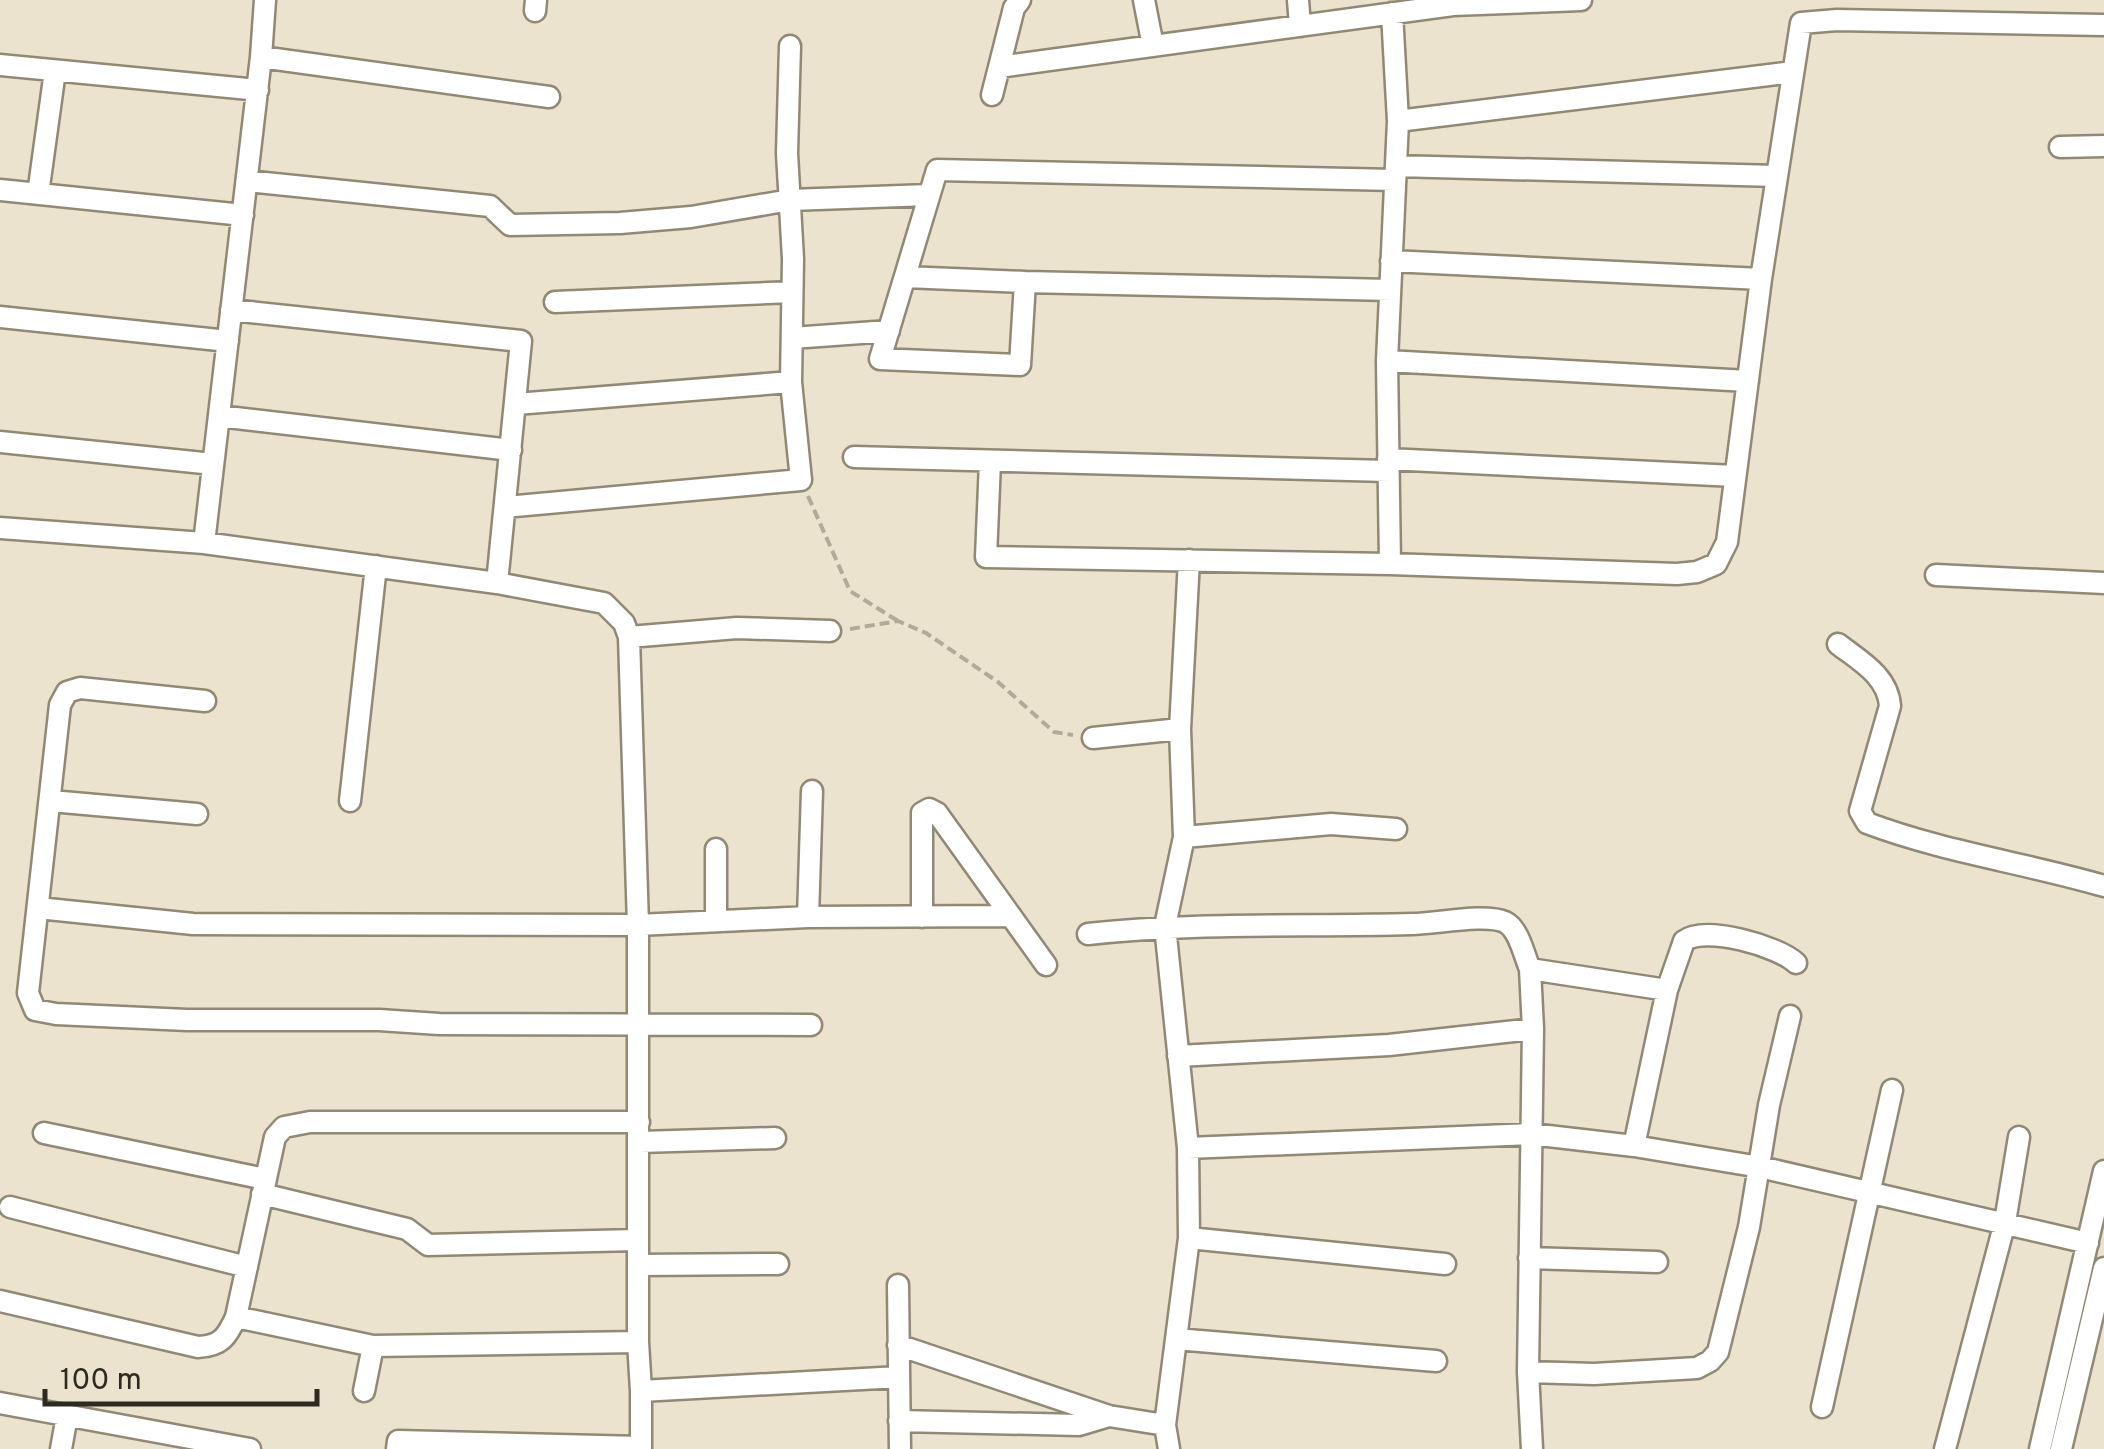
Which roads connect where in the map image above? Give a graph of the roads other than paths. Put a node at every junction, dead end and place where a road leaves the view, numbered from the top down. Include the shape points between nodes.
1 (265, 0) edge
2 (1020, 0) edge
3 (1144, 0) edge
4 (1298, 0) edge
5 (1580, 0) edge
6 (1801, 0) edge
7 (1543, 1) edge
8 (1421, 5) edge
9 (1392, 13) junction
10 (1801, 22) junction
11 (2104, 25) edge
12 (1300, 26) junction
13 (790, 46) dead end
14 (1153, 46) junction
15 (261, 58) junction
16 (0, 65) edge
17 (999, 68) junction
18 (55, 70) junction
19 (1793, 72) junction
20 (258, 90) junction
21 (992, 95) dead end
22 (549, 97) dead end
23 (1398, 121) junction
24 (2104, 146) edge
25 (2060, 148) dead end
26 (1395, 173) junction
27 (1777, 176) junction
28 (246, 182) junction
29 (0, 190) edge
30 (38, 194) junction
31 (929, 195) junction
32 (790, 200) junction
33 (242, 215) junction
34 (1391, 262) junction
35 (904, 277) junction
36 (1761, 279) junction
37 (1025, 282) junction
38 (1390, 290) junction
39 (792, 292) junction
40 (555, 302) dead end
41 (232, 310) junction
42 (0, 317) edge
43 (888, 331) junction
44 (792, 338) junction
45 (228, 341) junction
46 (1387, 361) junction
47 (1748, 381) junction
48 (792, 382) junction
49 (516, 404) junction
50 (219, 416) junction
51 (0, 442) edge
52 (511, 450) junction
53 (854, 456) dead end
54 (990, 462) junction
55 (213, 464) junction
56 (1388, 465) junction
57 (1735, 476) junction
58 (505, 507) junction
59 (0, 528) edge
60 (204, 543) junction
61 (1189, 560) junction
62 (1390, 564) junction
63 (376, 566) junction
64 (1936, 575) dead end
65 (497, 583) junction
66 (2104, 583) edge
67 (830, 632) road end
68 (629, 636) junction
69 (1838, 644) dead end
70 (205, 701) dead end
71 (1180, 729) junction
72 (1093, 738) road end
73 (812, 792) dead end
74 (51, 800) junction
75 (350, 801) dead end
76 (196, 814) dead end
77 (1396, 829) dead end
78 (1184, 837) junction
79 (716, 849) dead end
80 (2104, 886) edge
81 (38, 908) junction
82 (808, 916) junction
83 (1011, 916) junction
84 (922, 918) junction
85 (716, 921) junction
86 (638, 924) junction
87 (1165, 926) junction
88 (1088, 934) dead end
89 (1796, 963) dead end
90 (1046, 965) dead end
91 (1530, 969) junction
92 (1668, 990) junction
93 (1790, 1016) dead end
94 (810, 1025) dead end
95 (639, 1026) junction
96 (1533, 1029) junction
97 (1178, 1056) junction
98 (1892, 1090) dead end
99 (640, 1132) junction
100 (44, 1133) dead end
101 (1530, 1134) junction
102 (2019, 1137) dead end
103 (775, 1138) dead end
104 (1634, 1146) junction
105 (1188, 1148) junction
106 (1760, 1167) junction
107 (2104, 1171) edge
108 (264, 1186) junction
109 (1870, 1191) junction
110 (10, 1207) dead end
111 (2005, 1222) junction
112 (1189, 1238) junction
113 (637, 1240) junction
114 (2088, 1243) junction
115 (1529, 1258) junction
116 (1657, 1262) dead end
117 (778, 1264) dead end
118 (1445, 1264) dead end
119 (639, 1265) junction
120 (246, 1267) junction
121 (2104, 1268) edge
122 (898, 1285) dead end
123 (0, 1301) edge
124 (236, 1316) junction
125 (2098, 1328) edge
126 (1176, 1338) junction
127 (638, 1342) junction
128 (898, 1345) junction
129 (373, 1346) junction
130 (1436, 1362) dead end
131 (1528, 1372) junction
132 (899, 1377) junction
133 (364, 1391) dead end
134 (642, 1391) junction
135 (0, 1403) edge
136 (1822, 1407) dead end
137 (67, 1416) junction
138 (1109, 1416) junction
139 (899, 1421) junction
140 (1166, 1425) junction
141 (640, 1448) edge
142 (61, 1449) edge
143 (250, 1449) edge
144 (397, 1449) edge
145 (900, 1449) edge
146 (1169, 1449) edge
147 (1532, 1449) edge
148 (1946, 1449) edge
149 (2040, 1449) edge
150 (2061, 1449) edge

1 - 15 street
2 - 17 street
3 - 14 street
4 - 12 street
5 - 7 street
6 - 10 street
7 - 8 street
8 - 9 street
9 - 12 street
9 - 23 street
10 - 11 street
10 - 19 street
12 - 14 street
13 - 32 street
14 - 17 street
15 - 20 street
15 - 22 street
16 - 18 street
17 - 21 street
18 - 20 street
18 - 30 street
19 - 23 street
19 - 27 street
20 - 28 street
23 - 26 street
24 - 25 street
26 - 27 street
26 - 31 street via 937,170
26 - 34 street
27 - 36 street
28 - 32 street via 490,206 510,225 655,220
28 - 33 street
29 - 30 street
30 - 33 street
31 - 32 street
31 - 35 street
32 - 39 street
33 - 41 street
34 - 36 street
34 - 38 street
35 - 37 street
35 - 43 street
36 - 47 street
37 - 38 street
37 - 43 street via 1020,365 880,359
38 - 46 street
39 - 40 street
39 - 44 street
41 - 45 street
41 - 49 street via 515,339 523,348
42 - 45 street
43 - 44 street
44 - 48 street
45 - 50 street
46 - 47 street
46 - 56 street
47 - 57 street
48 - 49 street
48 - 58 street via 801,480
49 - 52 street
50 - 52 street
50 - 55 street
51 - 55 street
52 - 58 street
53 - 54 street
54 - 56 street
54 - 61 street via 986,556
55 - 60 street
56 - 57 street
56 - 62 street
57 - 62 street via 1726,542 1716,564 1698,572
58 - 65 street
59 - 60 street
60 - 63 street
61 - 62 street
61 - 71 street
63 - 65 street
63 - 75 street
64 - 66 street
65 - 68 street via 604,603
67 - 68 street via 737,628
68 - 86 street
69 - 80 street via 1889,692 1860,811 1867,823
70 - 74 street via 67,692
71 - 72 street
71 - 78 street
73 - 82 street
74 - 76 street
74 - 81 street
77 - 78 street via 1331,824
78 - 87 street
79 - 85 street
81 - 86 street via 193,924
81 - 95 street via 28,993 36,1010 46,1012
82 - 84 street
82 - 85 street
83 - 84 street
83 - 84 street via 929,809 922,813
83 - 90 street
85 - 86 street
86 - 95 street
87 - 88 street
87 - 91 street via 1493,920 1515,932
87 - 97 street
89 - 92 street via 1778,950 1700,934 1684,941
91 - 92 street
91 - 96 street
92 - 104 street
93 - 106 street
94 - 95 street
95 - 99 street
96 - 97 street via 1389,1045
96 - 101 street
97 - 105 street
98 - 109 street
99 - 103 street
99 - 108 street via 294,1123 274,1137
99 - 113 street
100 - 108 street
101 - 104 street
101 - 105 street
101 - 115 street
102 - 111 street
104 - 106 street
105 - 112 street
106 - 109 street
106 - 131 street via 1718,1352 1710,1361 1697,1368
107 - 114 street
108 - 113 street via 408,1230 428,1246
108 - 120 street
109 - 111 street
109 - 136 street
110 - 120 street
111 - 114 street
111 - 148 street
112 - 118 street
112 - 126 street
113 - 119 street
114 - 149 street
115 - 116 street
115 - 131 street
117 - 119 street
119 - 127 street
120 - 124 street
121 - 125 street
122 - 128 street
123 - 124 street via 198,1347 228,1336
124 - 129 street
125 - 150 street
126 - 130 street
126 - 140 street
127 - 129 street
127 - 134 street
128 - 132 street
128 - 138 street
129 - 133 street
131 - 147 street
132 - 134 street
132 - 139 street
134 - 141 street
135 - 137 street
137 - 142 street
137 - 143 street
138 - 139 street via 1079,1425
138 - 140 street
139 - 145 street
140 - 146 street
141 - 144 street via 398,1441

